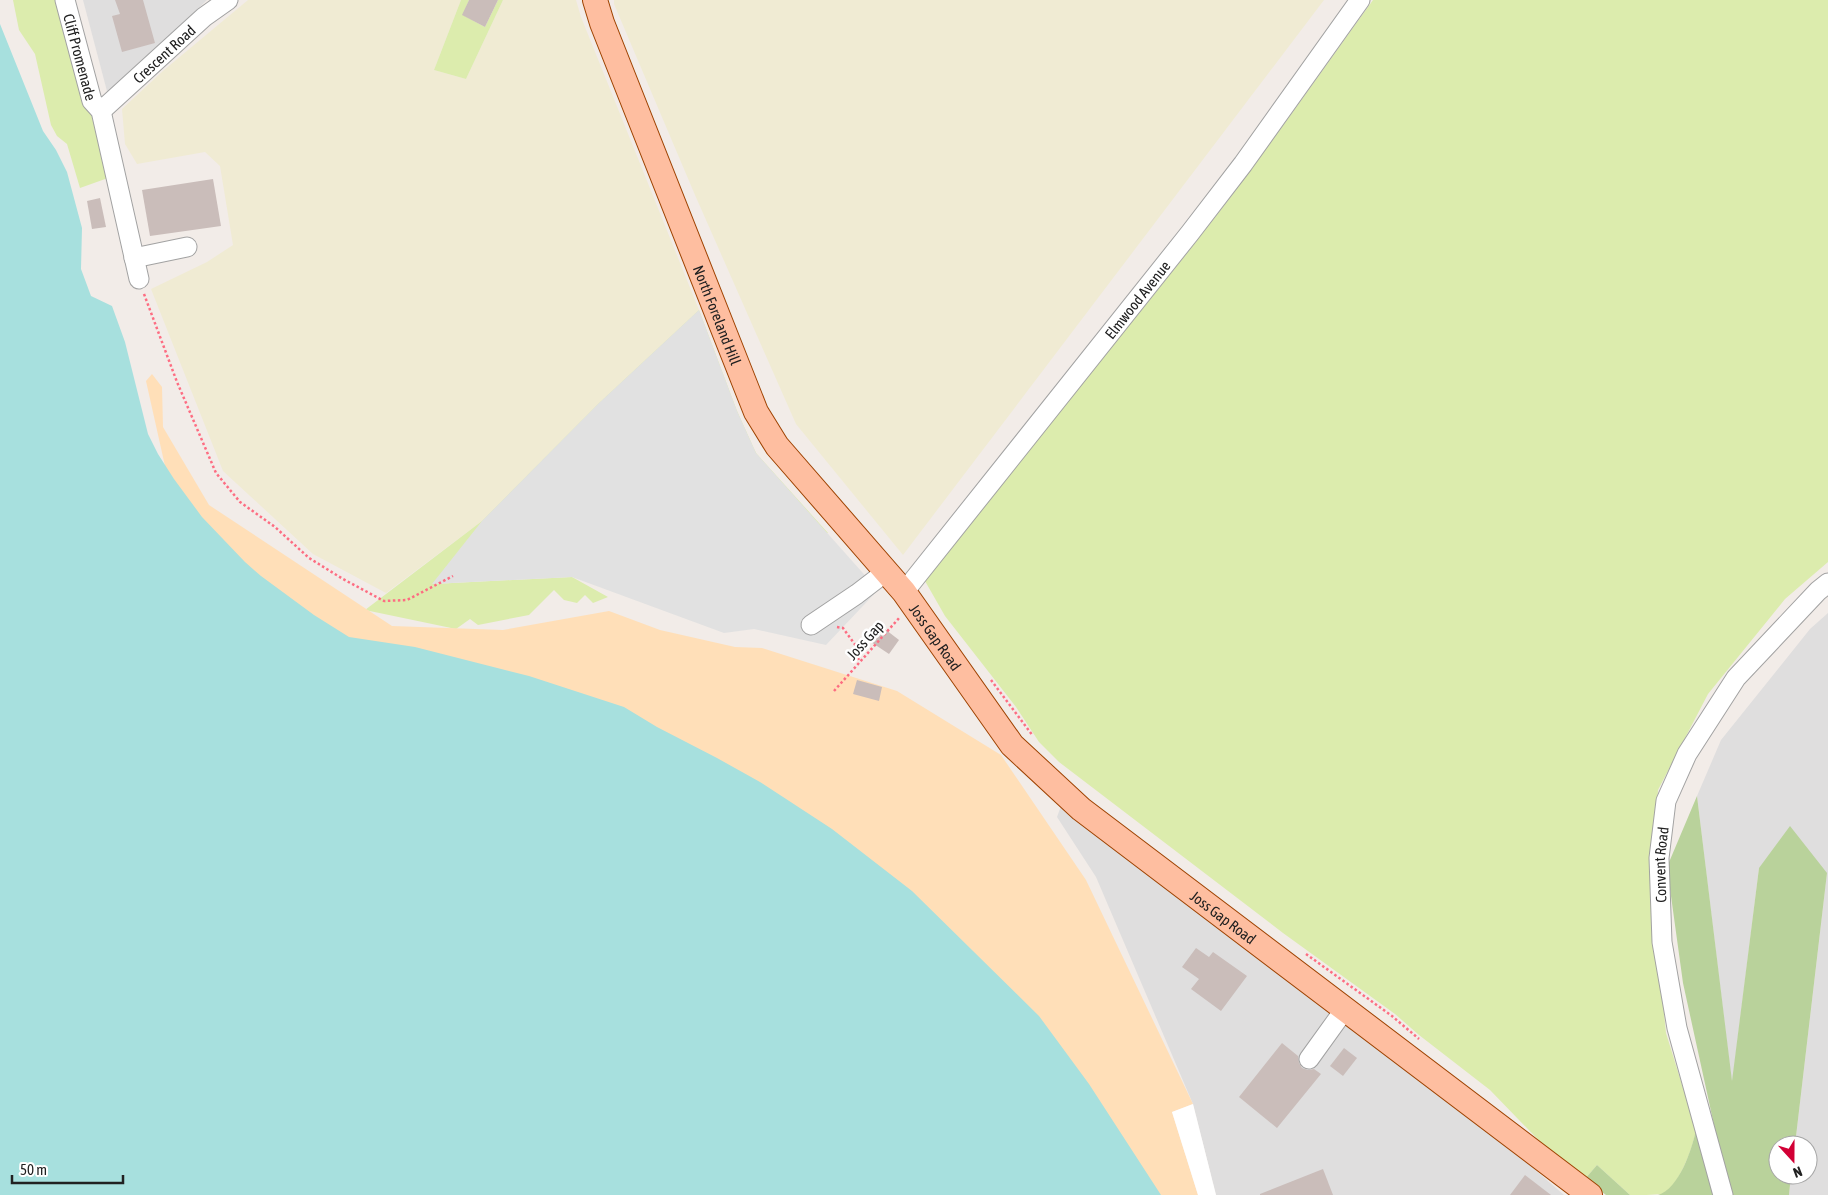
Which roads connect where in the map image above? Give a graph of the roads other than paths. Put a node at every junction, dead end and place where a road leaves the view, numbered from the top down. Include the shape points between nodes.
1 (65, 0) edge
2 (228, 0) edge
3 (595, 0) edge
4 (1360, 0) edge
5 (101, 111) junction
6 (187, 247) dead end
7 (134, 258) junction
8 (139, 278) road end
9 (886, 571) junction
10 (1828, 583) edge
11 (908, 598) junction
12 (811, 625) dead end
13 (1345, 1009) junction
14 (1309, 1060) dead end
15 (1590, 1195) edge
16 (1723, 1195) edge

1 - 5 street, Cliff Promenade via 92,101
2 - 5 street, Crescent Road via 204,17
3 - 9 main road, North Foreland Hill via 756,412 777,446
4 - 11 street, Elmwood Avenue via 1243,164
5 - 7 street, Cliff Promenade
6 - 7 street
7 - 8 street, Cliff Promenade
9 - 11 main road, North Foreland Hill
9 - 12 street
10 - 16 street, Convent Road via 1736,678 1687,754 1666,801 1659,858 1662,942 1678,1028
11 - 13 main road, Joss Gap Road via 1012,745 1081,809
13 - 14 street
13 - 15 main road, Joss Gap Road

